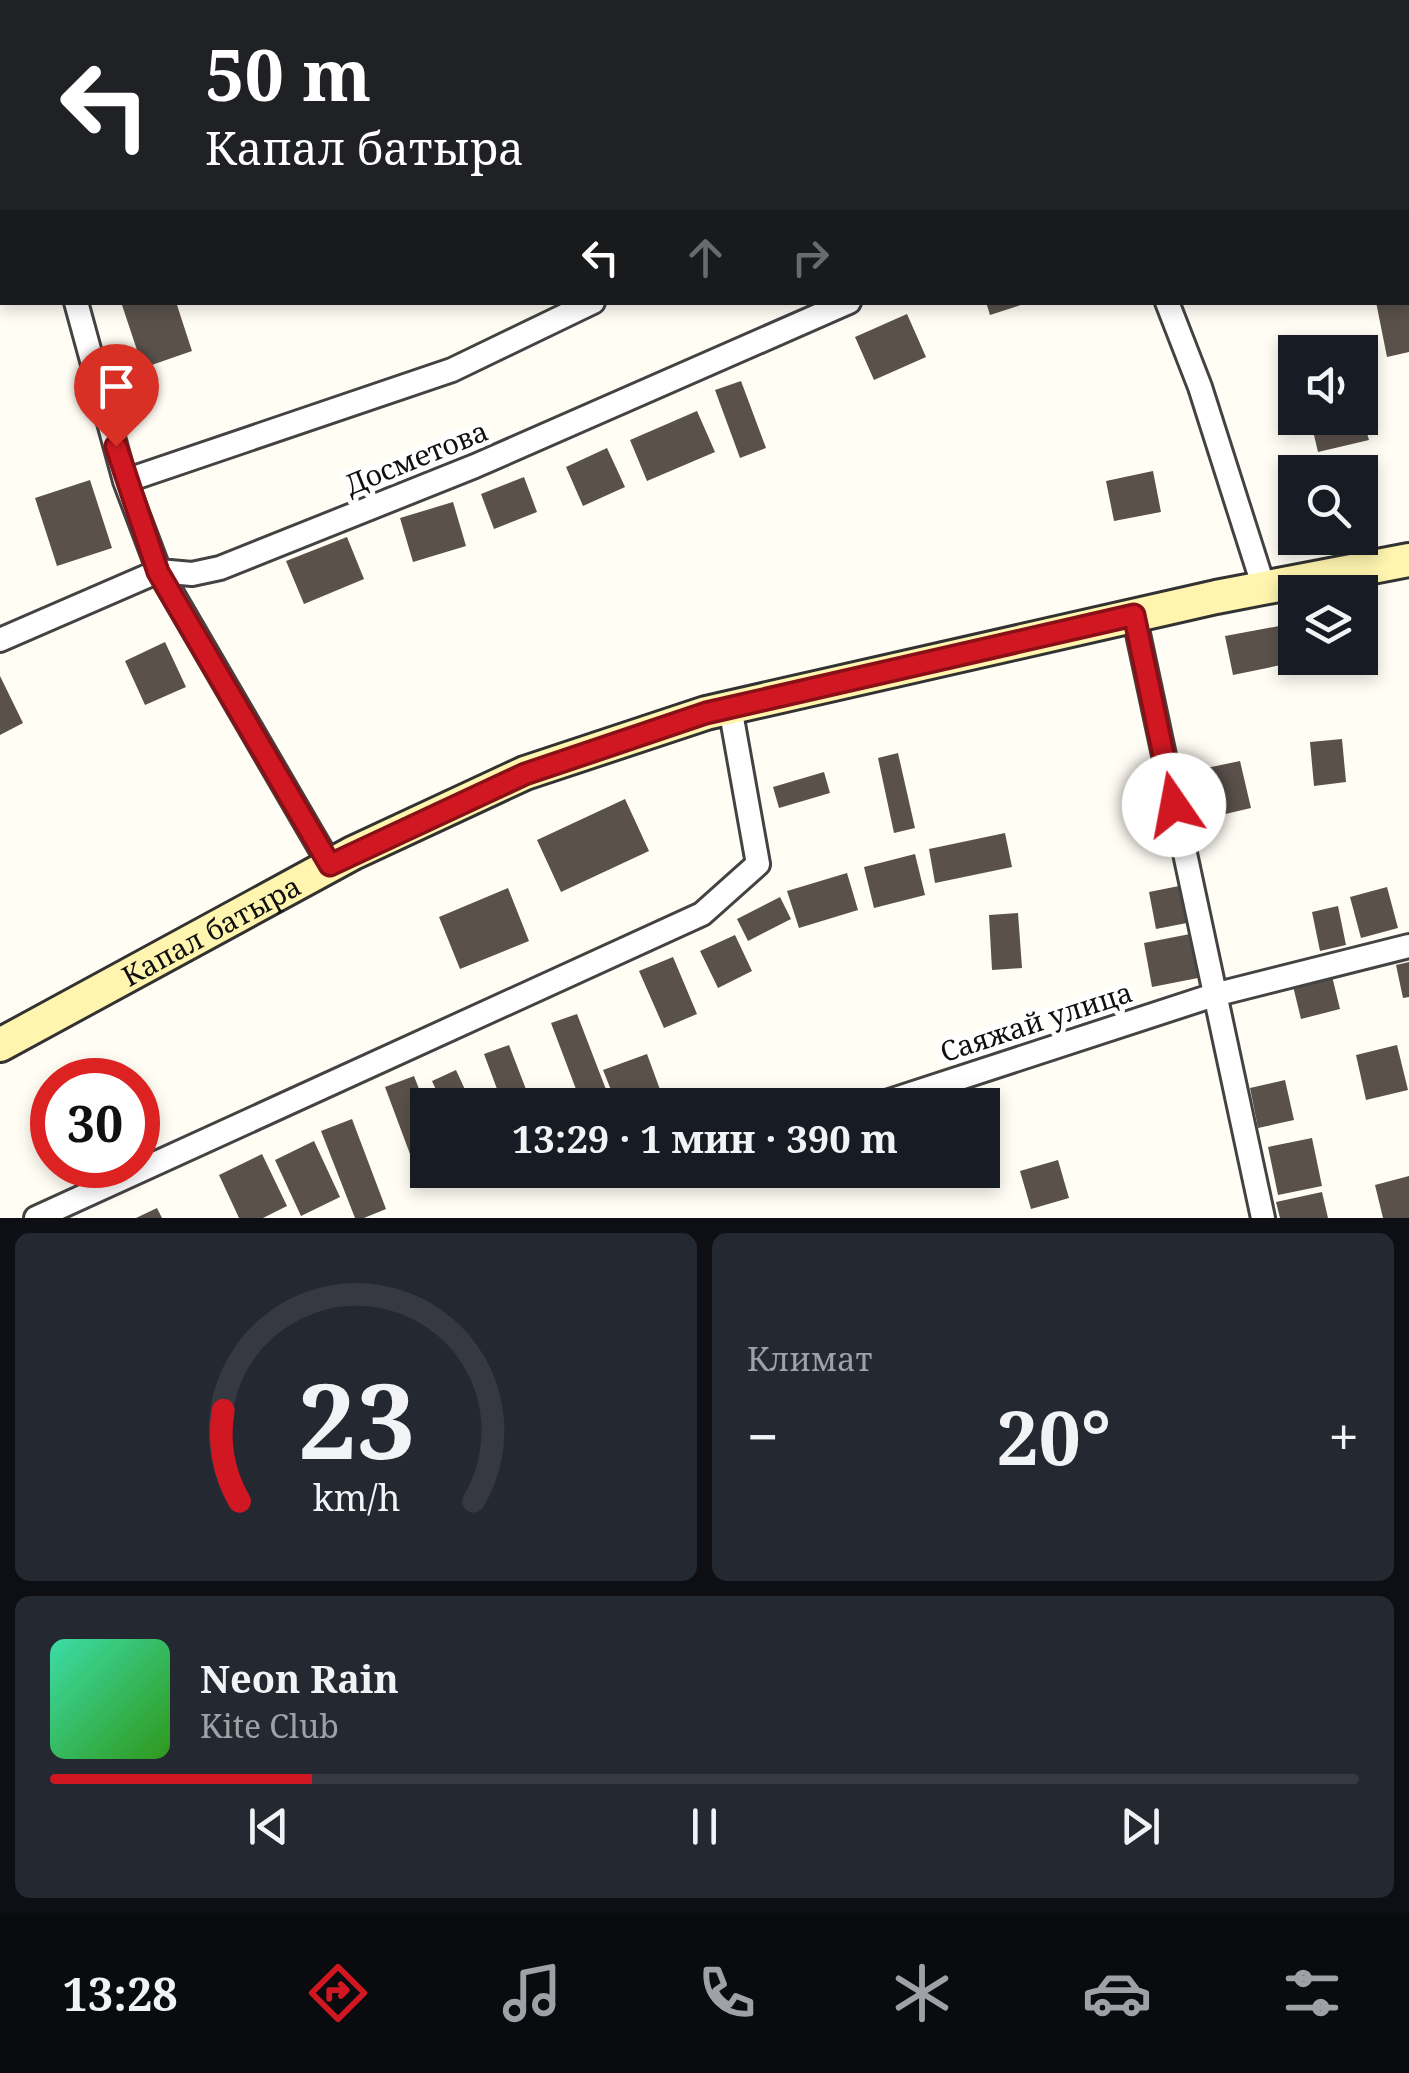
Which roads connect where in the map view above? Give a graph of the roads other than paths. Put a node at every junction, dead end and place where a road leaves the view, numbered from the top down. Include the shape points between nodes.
1 (77, 305) edge
2 (586, 305) edge
3 (841, 305) edge
4 (1168, 305) edge
5 (126, 481) junction
6 (1409, 560) edge
7 (158, 572) junction
8 (1264, 588) junction
9 (1134, 615) junction
10 (0, 640) edge
11 (730, 708) junction
12 (330, 865) junction
13 (1409, 946) edge
14 (1214, 995) junction
15 (0, 1045) edge
16 (928, 1088) edge
17 (36, 1218) edge
18 (1263, 1218) edge

1 - 5 street
2 - 5 street via 452,370
3 - 7 street, Досметова via 476,466 220,568
4 - 8 street
5 - 7 street
6 - 8 main road, Капал батыра
7 - 10 street, Досметова
7 - 12 street
8 - 9 main road, Капал батыра
9 - 11 main road, Капал батыра
9 - 14 street
11 - 12 main road, Капал батыра via 525,774
11 - 17 street via 758,864 702,914
12 - 15 main road, Капал батыра
13 - 14 street, Саяжай улица
14 - 16 street, Саяжай улица
14 - 18 street

